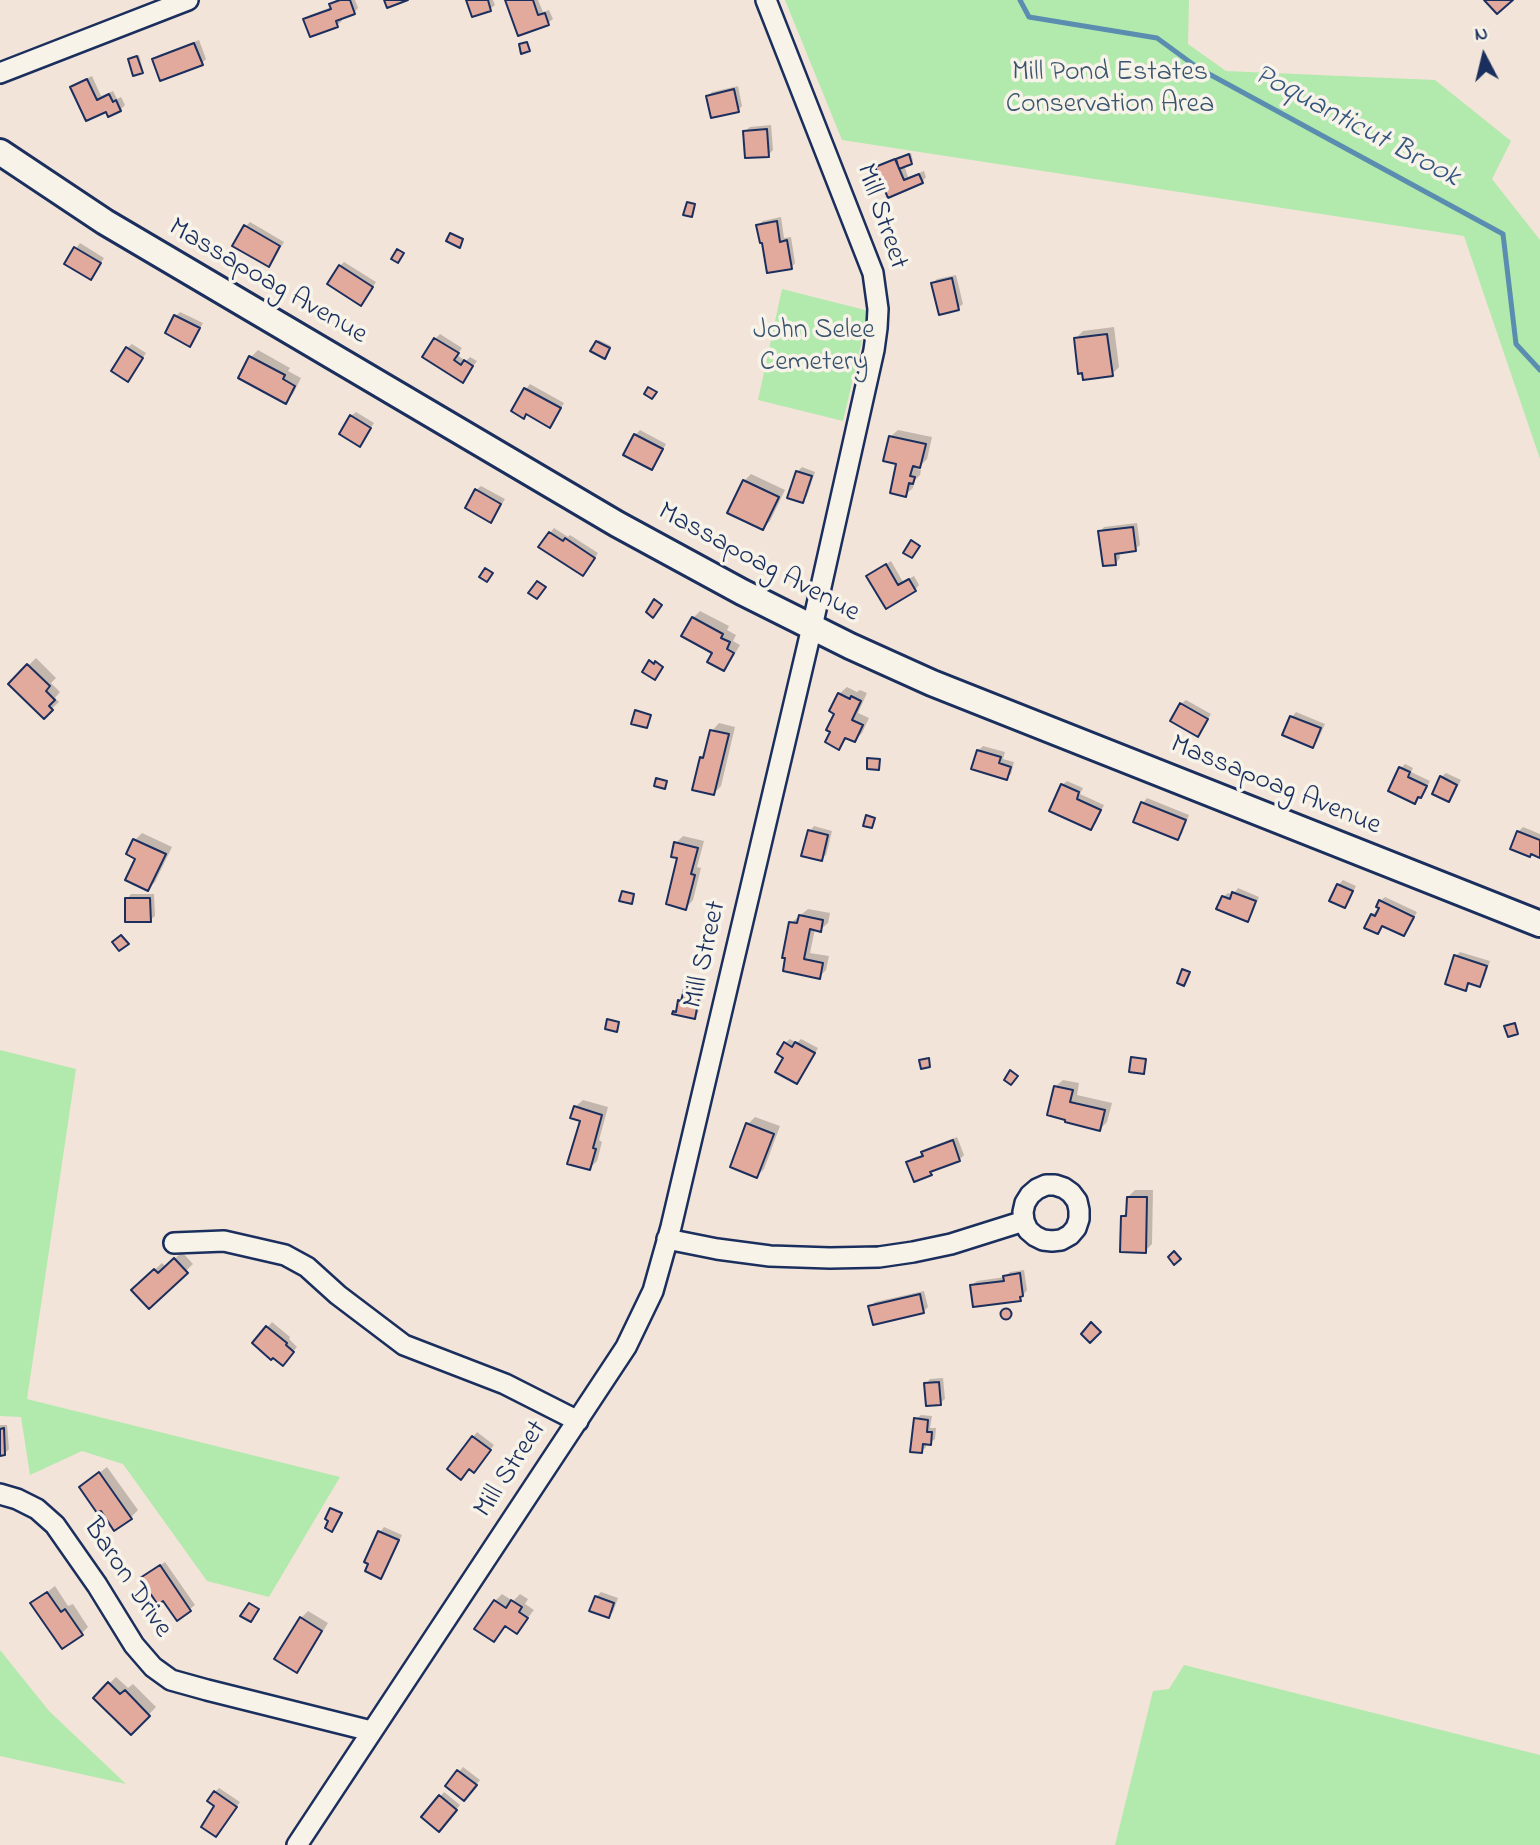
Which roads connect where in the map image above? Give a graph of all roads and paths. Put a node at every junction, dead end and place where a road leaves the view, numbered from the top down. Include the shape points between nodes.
1 (188, 0) edge
2 (766, 0) edge
3 (0, 74) edge
4 (0, 152) edge
5 (812, 627) junction
6 (1540, 924) edge
7 (1024, 1221) dead end
8 (667, 1239) junction
9 (174, 1243) dead end
10 (578, 1421) junction
11 (0, 1494) edge
12 (372, 1731) junction
13 (297, 1845) edge

1 - 3 street
2 - 5 street, Mill Street via 873,273 878,309 874,350
4 - 5 main road, Massapoag Avenue via 105,222 605,517
5 - 6 main road, Massapoag Avenue via 932,683
5 - 8 street, Mill Street
7 - 8 street via 951,1244 879,1257 770,1256
8 - 10 street, Mill Street via 641,1317
9 - 10 street via 224,1241 285,1255 307,1267 404,1345 505,1384
10 - 12 street, Mill Street
11 - 12 street, Baron Drive via 37,1509 55,1525 134,1645 172,1680
12 - 13 street, Mill Street

